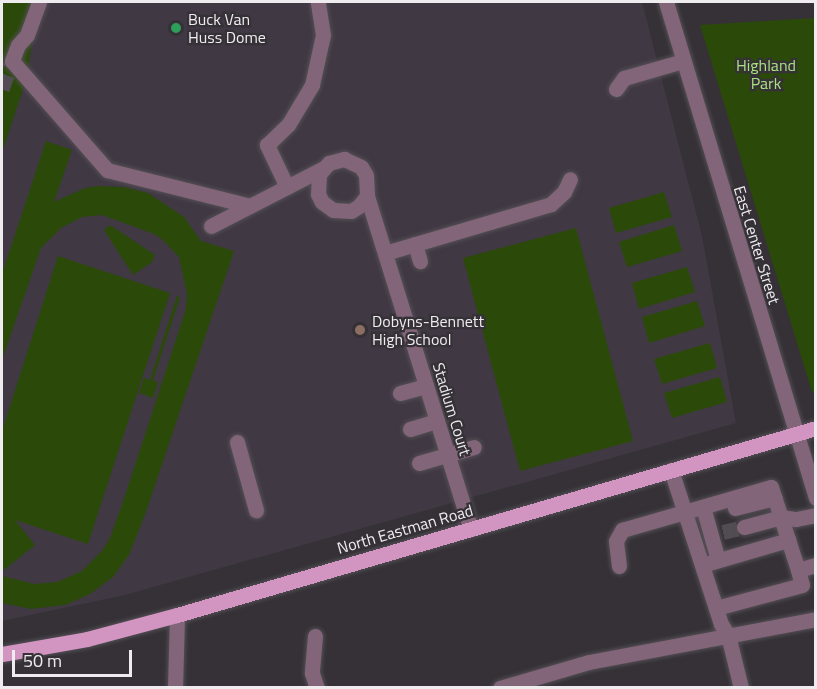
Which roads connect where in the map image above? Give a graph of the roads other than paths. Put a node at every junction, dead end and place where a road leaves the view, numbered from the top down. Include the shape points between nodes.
1 (39, 2) edge
2 (318, 2) edge
3 (666, 2) edge
4 (683, 61) junction
5 (616, 89) dead end
6 (322, 169) junction
7 (570, 179) dead end
8 (286, 187) junction
9 (367, 196) junction
10 (250, 206) junction
11 (211, 226) dead end
12 (415, 244) junction
13 (385, 253) junction
14 (420, 261) dead end
15 (426, 386) junction
16 (400, 393) dead end
17 (437, 421) junction
18 (816, 428) edge
19 (410, 429) dead end
20 (795, 434) junction
21 (237, 442) dead end
22 (474, 447) dead end
23 (448, 455) junction
24 (419, 463) dead end
25 (671, 470) junction
26 (816, 498) edge
27 (256, 510) dead end
28 (704, 512) junction
29 (685, 513) junction
30 (816, 515) edge
31 (781, 517) junction
32 (744, 527) tunnel mouth
33 (471, 529) junction
34 (788, 540) junction
35 (718, 560) junction
36 (702, 564) junction
37 (816, 565) edge
38 (619, 566) dead end
39 (798, 570) junction
40 (716, 608) junction
41 (177, 615) junction
42 (816, 619) edge
43 (728, 635) junction
44 (315, 636) dead end
45 (2, 654) edge
46 (175, 687) edge
47 (317, 687) edge
48 (500, 687) edge
49 (741, 687) edge

1 - 10 street via 12,61 107,170
2 - 8 street via 323,35 312,85 288,125 267,145
3 - 4 street, East Center Street
4 - 5 street via 624,78
4 - 20 street, East Center Street
6 - 8 street, Stadium Court
6 - 9 street, Stadium Court via 335,160 354,162 366,175
6 - 9 street via 316,185 326,206 351,211
7 - 12 street via 564,192 551,204
8 - 10 street, Stadium Court
9 - 13 street, Stadium Court
10 - 11 street, Stadium Court
12 - 13 street
12 - 14 street
13 - 15 street, Stadium Court
15 - 16 street
15 - 17 street, Stadium Court
17 - 19 street
17 - 23 street, Stadium Court
18 - 20 main road, North Eastman Road
20 - 25 main road, North Eastman Road
20 - 26 street, East Center Street
21 - 27 street
22 - 23 street
23 - 24 street
23 - 33 street, Stadium Court
25 - 29 street
25 - 33 main road, North Eastman Road
28 - 29 street
28 - 31 street via 771,487
28 - 35 street via 717,534
29 - 36 street
29 - 38 street via 622,530 616,541
30 - 31 street
31 - 32 street
31 - 34 street
33 - 41 main road, North Eastman Road
34 - 35 street
34 - 39 street
35 - 36 street
36 - 40 street
37 - 39 street
39 - 40 street via 802,585
40 - 43 street
41 - 45 main road, North Eastman Road via 87,639
41 - 46 street
42 - 43 street
43 - 48 street via 589,662
43 - 49 street
44 - 47 street via 312,674

